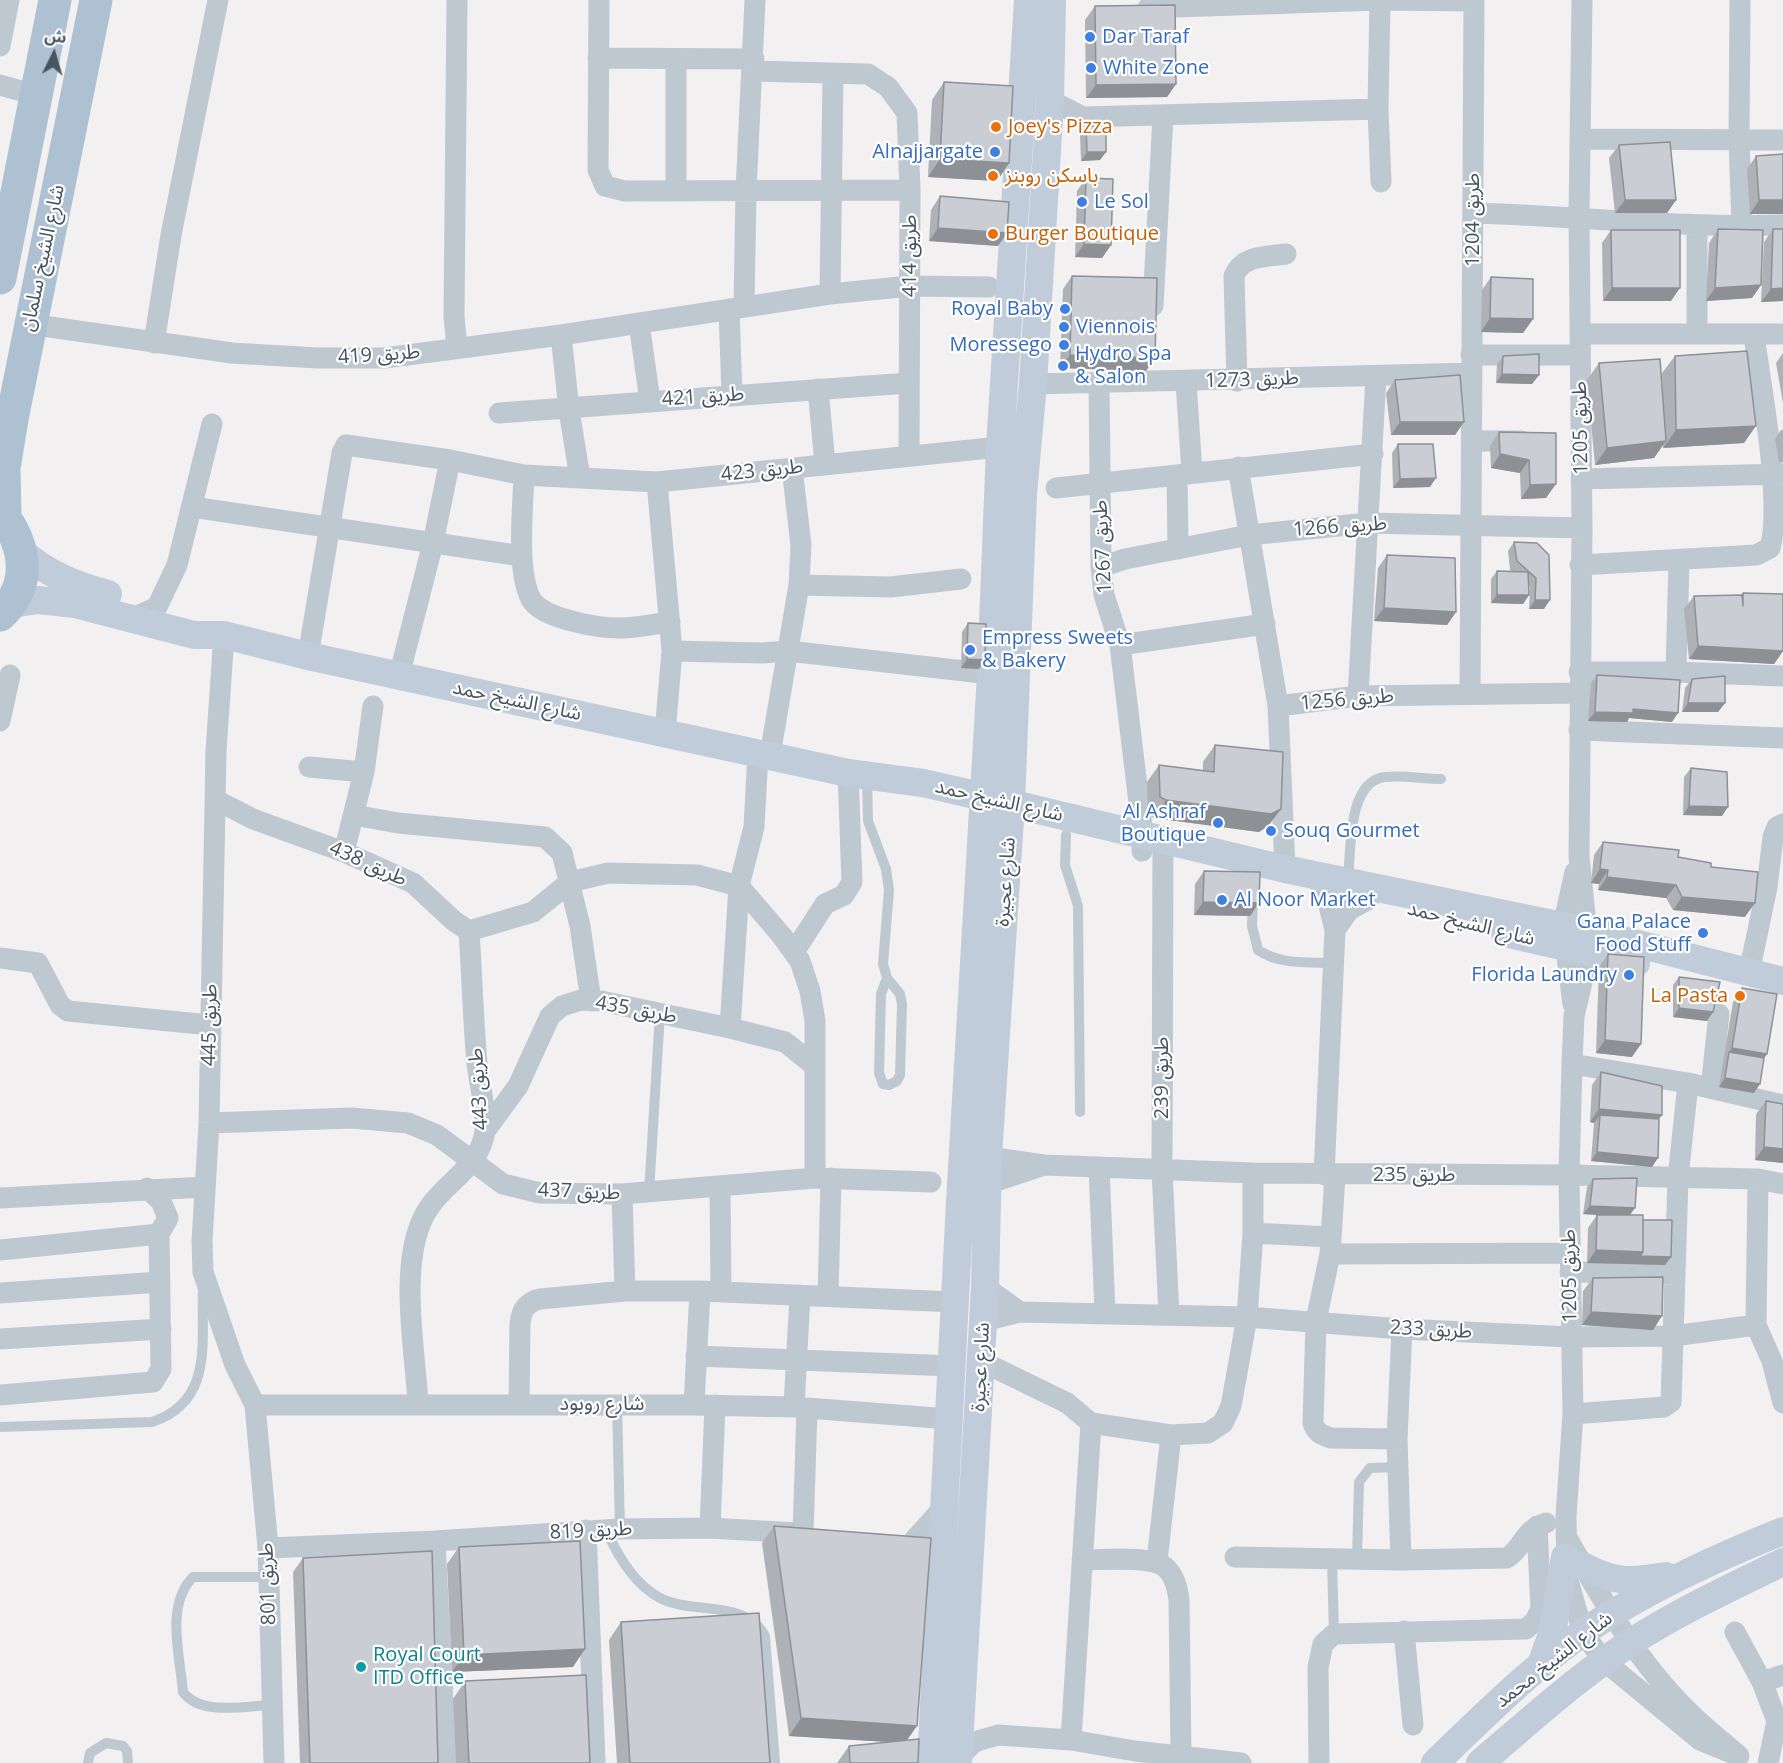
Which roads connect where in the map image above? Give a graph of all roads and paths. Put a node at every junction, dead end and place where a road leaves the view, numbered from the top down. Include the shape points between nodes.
1 (9, 0) edge
2 (55, 0) edge
3 (96, 0) edge
4 (218, 0) edge
5 (457, 0) edge
6 (599, 0) edge
7 (755, 0) edge
8 (1028, 0) edge
9 (1052, 0) edge
10 (1380, 0) edge
11 (1474, 0) edge
12 (1582, 0) edge
13 (1740, 0) edge
14 (1275, 2) edge
15 (1176, 4) edge
16 (1132, 8) edge
17 (0, 45) edge
18 (598, 58) junction
19 (676, 59) junction
20 (754, 65) junction
21 (833, 74) junction
22 (0, 85) edge
23 (36, 95) junction
24 (1050, 100) junction
25 (1378, 109) junction
26 (1163, 115) junction
27 (1083, 117) junction
28 (1046, 138) junction
29 (1580, 139) junction
30 (1738, 139) junction
31 (1783, 140) edge
32 (1382, 182) dead end
33 (831, 190) junction
34 (910, 190) junction
35 (676, 191) junction
36 (746, 191) junction
37 (1473, 213) junction
38 (1580, 216) junction
39 (1783, 225) edge
40 (1697, 226) junction
41 (1742, 226) junction
42 (1286, 254) dead end
43 (0, 278) edge
44 (910, 285) junction
45 (830, 294) junction
46 (1003, 297) junction
47 (736, 308) junction
48 (639, 323) junction
49 (29, 324) junction
50 (1152, 324) edge
51 (1580, 334) junction
52 (1697, 334) junction
53 (1783, 334) edge
54 (561, 335) junction
55 (1754, 335) junction
56 (154, 342) junction
57 (457, 347) junction
58 (1580, 355) junction
59 (1151, 359) edge
60 (1472, 364) junction
61 (1376, 376) junction
62 (1186, 381) junction
63 (1237, 381) junction
64 (1150, 382) junction
65 (908, 383) junction
66 (1099, 383) junction
67 (1033, 384) junction
68 (818, 388) junction
69 (732, 395) junction
70 (650, 401) junction
71 (568, 410) junction
72 (499, 413) dead end
73 (212, 424) dead end
74 (1472, 441) junction
75 (1546, 441) edge
76 (1000, 447) junction
77 (1373, 454) junction
78 (909, 455) junction
79 (450, 460) junction
80 (825, 464) junction
81 (1238, 467) junction
82 (792, 468) junction
83 (1184, 474) junction
84 (1779, 474) edge
85 (524, 475) junction
86 (580, 478) junction
87 (1581, 479) junction
88 (657, 482) junction
89 (1100, 484) junction
90 (1056, 488) dead end
91 (192, 507) junction
92 (2, 517) edge
93 (1368, 523) junction
94 (1472, 525) junction
95 (329, 526) junction
96 (1582, 528) junction
97 (1249, 535) junction
98 (433, 543) junction
99 (1178, 549) junction
100 (22, 552) junction
101 (522, 556) junction
102 (1679, 560) junction
103 (1580, 565) junction
104 (1101, 567) junction
105 (961, 579) dead end
106 (799, 585) junction
107 (157, 607) junction
108 (6, 610) edge
109 (131, 619) junction
110 (670, 622) junction
111 (1265, 624) junction
112 (224, 635) junction
113 (1120, 645) junction
114 (672, 651) junction
115 (788, 651) junction
116 (308, 656) junction
117 (1676, 672) junction
118 (991, 674) junction
119 (10, 675) dead end
120 (399, 676) junction
121 (1783, 676) edge
122 (1579, 682) junction
123 (1470, 694) junction
124 (1358, 696) junction
125 (373, 706) dead end
126 (1278, 706) junction
127 (0, 721) edge
128 (1579, 730) junction
129 (665, 733) junction
130 (1783, 738) edge
131 (764, 754) junction
132 (309, 766) dead end
133 (364, 772) junction
134 (865, 777) junction
135 (1441, 779) dead end
136 (216, 800) junction
137 (983, 807) junction
138 (1011, 814) junction
139 (354, 815) junction
140 (1783, 824) edge
141 (1065, 835) junction
142 (1152, 846) junction
143 (344, 852) junction
144 (1285, 868) junction
145 (570, 882) junction
146 (739, 886) junction
147 (1254, 887) edge
148 (1321, 888) junction
149 (1775, 888) edge
150 (1358, 890) junction
151 (1335, 930) junction
152 (469, 931) junction
153 (1576, 939) junction
154 (794, 952) junction
155 (0, 958) edge
156 (1334, 963) junction
157 (1749, 973) junction
158 (887, 978) junction
159 (1783, 981) edge
160 (1783, 994) edge
161 (591, 1001) junction
162 (660, 1013) junction
163 (1719, 1014) dead end
164 (815, 1021) junction
165 (210, 1026) junction
166 (730, 1028) junction
167 (785, 1042) junction
168 (1572, 1064) junction
169 (815, 1066) junction
170 (478, 1071) junction
171 (1688, 1083) junction
172 (518, 1086) junction
173 (1711, 1088) junction
174 (1783, 1105) edge
175 (1080, 1112) dead end
176 (209, 1123) junction
177 (485, 1131) junction
178 (474, 1162) junction
179 (1099, 1167) junction
180 (1162, 1170) junction
181 (988, 1171) junction
182 (961, 1172) junction
183 (1253, 1173) junction
184 (1329, 1175) junction
185 (1569, 1175) junction
186 (823, 1178) junction
187 (1678, 1178) junction
188 (1758, 1179) junction
189 (931, 1182) junction
190 (1783, 1184) edge
191 (205, 1186) junction
192 (720, 1186) junction
193 (147, 1188) junction
194 (649, 1192) junction
195 (622, 1194) junction
196 (0, 1198) edge
197 (960, 1202) junction
198 (1253, 1233) junction
199 (159, 1234) junction
200 (1330, 1245) junction
201 (0, 1250) edge
202 (1570, 1263) junction
203 (203, 1272) junction
204 (1676, 1274) junction
205 (160, 1282) junction
206 (985, 1287) junction
207 (625, 1291) junction
208 (710, 1291) junction
209 (0, 1293) edge
210 (800, 1295) junction
211 (828, 1296) junction
212 (955, 1302) junction
213 (1020, 1312) junction
214 (1105, 1312) junction
215 (1169, 1315) junction
216 (1247, 1317) junction
217 (983, 1321) junction
218 (1316, 1321) junction
219 (1756, 1325) junction
220 (161, 1329) junction
221 (1402, 1329) junction
222 (1571, 1336) junction
223 (1673, 1336) junction
224 (0, 1339) edge
225 (696, 1356) junction
226 (798, 1359) junction
227 (1778, 1359) edge
228 (981, 1361) junction
229 (951, 1366) junction
230 (0, 1395) edge
231 (418, 1403) junction
232 (519, 1403) junction
233 (1783, 1403) edge
234 (617, 1404) junction
235 (255, 1405) junction
236 (704, 1405) junction
237 (801, 1408) junction
238 (1573, 1414) junction
239 (949, 1419) junction
240 (1091, 1423) junction
241 (0, 1427) edge
242 (1171, 1435) junction
243 (1397, 1439) junction
244 (1398, 1467) junction
245 (944, 1507) junction
246 (1537, 1526) junction
247 (710, 1528) junction
248 (604, 1529) junction
249 (1783, 1531) edge
250 (803, 1534) junction
251 (825, 1535) edge
252 (892, 1538) edge
253 (915, 1539) junction
254 (435, 1541) junction
255 (1570, 1544) junction
256 (268, 1548) junction
257 (941, 1554) junction
258 (1235, 1557) dead end
259 (1332, 1559) junction
260 (1357, 1559) junction
261 (1082, 1560) junction
262 (1401, 1560) junction
263 (1157, 1561) junction
264 (1783, 1562) edge
265 (1689, 1572) junction
266 (269, 1577) junction
267 (1610, 1615) junction
268 (1404, 1631) junction
269 (1735, 1632) dead end
270 (1583, 1633) junction
271 (1334, 1634) junction
272 (1631, 1643) junction
273 (1604, 1661) junction
274 (1541, 1665) junction
275 (1783, 1675) edge
276 (591, 1682) junction
277 (1762, 1682) junction
278 (568, 1683) edge
279 (466, 1688) edge
280 (444, 1689) junction
281 (272, 1706) junction
282 (962, 1714) junction
283 (1413, 1725) dead end
284 (998, 1735) junction
285 (1071, 1740) junction
286 (1779, 1740) edge
287 (1181, 1755) junction
288 (1135, 1757) edge
289 (1744, 1759) edge
290 (949, 1761) edge
291 (88, 1763) edge
292 (128, 1763) edge
293 (274, 1763) edge
294 (446, 1763) edge
295 (595, 1763) edge
296 (775, 1763) edge
297 (1241, 1763) edge
298 (1318, 1763) edge
299 (1436, 1763) edge
300 (1480, 1763) edge
301 (1768, 1763) edge

1 - 17 street
2 - 23 main road, شارع الشيخ سلمان
3 - 49 main road, شارع الشيخ سلمان
4 - 56 street
5 - 57 street via 454,317
6 - 18 street
7 - 20 street
8 - 46 street, شارع عجيرة
9 - 24 street, شارع عجيرة
10 - 11 street
10 - 14 street
10 - 25 street
11 - 37 street, طريق 1204
12 - 29 street, طريق 1205
13 - 30 street
14 - 15 street
15 - 16 street
18 - 19 street
18 - 35 street via 598,170 605,186 625,191
19 - 20 street
19 - 35 street
20 - 21 street
20 - 36 street
21 - 33 street
21 - 34 street, طريق 414 via 868,75 888,87 907,113
22 - 23 street
23 - 43 main road, شارع الشيخ سلمان
24 - 27 street
24 - 28 street, شارع عجيرة
25 - 26 street
25 - 32 street
26 - 27 street
26 - 50 street
27 - 28 street
28 - 67 street, شارع عجيرة
29 - 30 street
29 - 38 street, طريق 1205
30 - 31 street
30 - 41 street
33 - 34 street
33 - 36 street
33 - 45 street
34 - 44 street, طريق 414
35 - 36 street
36 - 47 street
37 - 38 street
37 - 60 street, طريق 1204
38 - 40 street
38 - 51 street, طريق 1205
39 - 41 street
40 - 41 street
40 - 52 street
42 - 63 street via 1238,265 1234,276
44 - 45 street, طريق 419
44 - 46 street, طريق 419
44 - 65 street, طريق 414
45 - 47 street, طريق 419
46 - 76 street, شارع عجيرة
47 - 48 street, طريق 419
47 - 69 street
48 - 54 street, طريق 419
48 - 70 street
49 - 56 street, طريق 419
49 - 92 main road, شارع الشيخ سلمان via 4,468
51 - 52 street
51 - 58 street, طريق 1205
52 - 55 street
53 - 55 street
54 - 57 street, طريق 419
54 - 71 street
55 - 84 street
56 - 57 street, طريق 419 via 232,353 318,358 384,358
58 - 60 street, طريق 1273
58 - 87 street, طريق 1205
59 - 64 street
60 - 61 street, طريق 1273
60 - 74 street, طريق 1204
61 - 63 street, طريق 1273
61 - 77 street
62 - 63 street, طريق 1273
62 - 64 street, طريق 1273
62 - 83 street
64 - 66 street, طريق 1273
65 - 68 street, طريق 421
65 - 78 street, طريق 414
66 - 67 street, طريق 1273
66 - 89 street, طريق 1267
67 - 138 street, شارع عجيرة via 1023,494
68 - 69 street, طريق 421
68 - 80 street
69 - 70 street, طريق 421
70 - 71 street, طريق 421
71 - 72 street, طريق 421
71 - 86 street
73 - 91 street
74 - 75 street
74 - 94 street, طريق 1204
76 - 78 street, طريق 423
76 - 118 street, شارع عجيرة
77 - 81 street
77 - 93 street
78 - 80 street, طريق 423
79 - 85 street, طريق 423
79 - 95 street, طريق 423 via 346,445
79 - 98 street
80 - 82 street, طريق 423
81 - 83 street
81 - 97 street
82 - 88 street, طريق 423
82 - 106 street via 801,545
83 - 89 street
83 - 99 street
84 - 87 street
84 - 102 street via 1775,535 1770,548 1755,555
85 - 86 street, طريق 423
85 - 101 street
86 - 88 street, طريق 423
87 - 96 street, طريق 1205
88 - 110 street
89 - 90 street
89 - 104 street, طريق 1267
91 - 95 street
91 - 107 street via 177,565
92 - 100 main road
93 - 94 street, طريق 1266
93 - 97 street, طريق 1266
93 - 124 street
94 - 96 street, طريق 1266
94 - 123 street, طريق 1204
95 - 98 street
95 - 116 street
96 - 103 street, طريق 1205
97 - 99 street, طريق 1266
97 - 111 street
98 - 101 street
98 - 120 street
99 - 104 street, طريق 1266
100 - 107 street, شارع الشيخ حمد via 39,567 75,585
100 - 108 main road via 21,582
101 - 110 street via 530,597 538,609 595,626 624,628
102 - 103 street
102 - 117 street
103 - 122 street, طريق 1205
104 - 113 street, طريق 1267 via 1106,603
105 - 106 street via 890,587
106 - 115 street
107 - 109 street
107 - 112 street, شارع الشيخ حمد via 202,618
108 - 109 street, شارع الشيخ حمد via 56,601
109 - 112 street, شارع الشيخ حمد via 194,635
110 - 114 street
111 - 113 street
111 - 126 street
112 - 116 street, شارع الشيخ حمد
112 - 136 street, طريق 445
113 - 142 street, طريق 1267
114 - 115 street
114 - 129 street
115 - 118 street
115 - 131 street
116 - 120 street, شارع الشيخ حمد
117 - 121 street, طريق 1256
117 - 122 street, طريق 1256
118 - 137 street, شارع عجيرة
119 - 127 street
120 - 129 street, شارع الشيخ حمد
122 - 123 street, طريق 1256
122 - 128 street, طريق 1205
123 - 124 street, طريق 1256
124 - 126 street, طريق 1256
125 - 133 street
126 - 144 street, طريق 1256
128 - 130 street
128 - 153 street, طريق 1205
129 - 131 street, شارع الشيخ حمد
131 - 134 street, شارع الشيخ حمد
131 - 146 street via 754,827
132 - 133 street
133 - 139 street
134 - 137 street, شارع الشيخ حمد via 924,783
134 - 154 street via 850,890 825,904
134 - 158 lane via 868,821 886,869 889,890 883,942
135 - 150 lane via 1384,777 1368,783 1359,794 1355,813
136 - 143 street, طريق 438 via 253,819
136 - 165 street, طريق 445
137 - 138 street, شارع الشيخ حمد
137 - 182 street, شارع عجيرة
138 - 141 street, شارع الشيخ حمد
138 - 142 street, شارع الشيخ حمد
138 - 181 street, شارع عجيرة
139 - 143 street
139 - 145 street via 544,837 562,853
140 - 149 street via 1773,837
141 - 142 street, شارع الشيخ حمد
141 - 175 lane via 1065,865 1078,906
142 - 144 street, شارع الشيخ حمد
142 - 148 street, شارع الشيخ حمد
142 - 180 street, طريق 239
143 - 152 street, طريق 438 via 413,883
144 - 150 street, شارع الشيخ حمد
145 - 146 street via 608,873 646,873 697,875
145 - 152 street via 533,912
145 - 161 street
146 - 154 street
146 - 166 street
147 - 156 lane via 1252,926 1258,950 1286,961
148 - 150 street, شارع الشيخ حمد
148 - 151 street
149 - 157 street
150 - 151 street
150 - 153 street, شارع الشيخ حمد
151 - 156 street
152 - 170 street, طريق 443
153 - 157 street, شارع الشيخ حمد
153 - 160 street, شارع الشيخ حمد
153 - 168 street, طريق 1205
154 - 164 street via 810,992
155 - 165 street via 38,963 60,1005 68,1011
156 - 184 street
157 - 159 street, شارع الشيخ حمد
158 - 158 lane via 900,993 902,1004 900,1075 889,1085 883,1083 879,1073 881,994
161 - 162 street, طريق 435
161 - 172 street, طريق 435 via 562,1006 550,1016
162 - 166 street, طريق 435
162 - 194 lane
163 - 173 street
164 - 167 street
164 - 169 street
165 - 176 street, طريق 445
166 - 167 street, طريق 435
167 - 169 street, طريق 435
168 - 171 street
168 - 185 street, طريق 1205
169 - 186 street
170 - 172 street via 490,1083
170 - 177 street, طريق 443
171 - 173 street
171 - 187 street
172 - 177 street, طريق 435
173 - 174 street
176 - 178 street, طريق 437 via 352,1118 408,1123 437,1135
176 - 191 street, طريق 445
177 - 178 street, طريق 443
178 - 195 street, طريق 437 via 503,1184 540,1193
178 - 231 street, طريق 443 via 459,1173 423,1216 412,1247 410,1276
179 - 180 street, طريق 235
179 - 181 street, طريق 235 via 1044,1165
179 - 214 street
180 - 183 street, طريق 235
180 - 215 street, طريق 239
181 - 206 street, شارع عجيرة
182 - 189 street, طريق 437
182 - 197 street, شارع عجيرة
183 - 184 street, طريق 235
183 - 198 street
184 - 185 street, طريق 235
184 - 200 street
185 - 187 street, طريق 235
185 - 202 street, طريق 1205
186 - 189 street, طريق 437
186 - 192 street, طريق 437
186 - 211 street
187 - 188 street, طريق 235
187 - 204 street
188 - 190 street, طريق 235
188 - 219 street
189 - 197 street
191 - 193 street
191 - 203 street, طريق 445
192 - 194 street, طريق 437
192 - 208 street
193 - 196 street
193 - 199 street via 161,1200 168,1218
194 - 195 street, طريق 437
195 - 207 street
197 - 212 street, شارع عجيرة
198 - 200 street
198 - 216 street
199 - 201 street
199 - 205 street
200 - 202 street
200 - 218 street
202 - 204 street
202 - 222 street, طريق 1205
203 - 235 street, طريق 445 via 235,1365
203 - 241 lane via 199,1378 182,1407 152,1422
204 - 223 street
205 - 209 street
205 - 220 street
206 - 213 street
206 - 217 street, شارع عجيرة
207 - 208 street
207 - 232 street via 540,1299 525,1307 520,1324
208 - 210 street
208 - 225 street
210 - 211 street
210 - 226 street
211 - 212 street
212 - 229 street, شارع عجيرة
213 - 214 street, طريق 233
213 - 217 street, طريق 233
214 - 215 street, طريق 233
215 - 216 street, طريق 233
216 - 218 street, طريق 233
216 - 242 street via 1231,1406 1223,1423 1208,1433
217 - 228 street, شارع عجيرة
218 - 221 street, طريق 233
218 - 243 street via 1315,1430 1332,1438
219 - 223 street, طريق 233
219 - 227 street
220 - 224 street
220 - 230 street via 162,1369 153,1382
221 - 222 street, طريق 233
221 - 243 street
222 - 223 street, طريق 233
222 - 238 street, طريق 1205
223 - 238 street via 1671,1402 1664,1407
225 - 226 street
225 - 236 street
226 - 229 street
226 - 237 street
227 - 233 street
228 - 240 street via 1067,1403
228 - 282 street, شارع عجيرة
229 - 239 street, شارع عجيرة
231 - 232 street, شارع روبود
231 - 235 street, شارع روبود
232 - 234 street, شارع روبود
234 - 236 street, شارع روبود
234 - 248 lane
235 - 256 street, طريق 801
236 - 237 street, شارع روبود
236 - 247 street
237 - 239 street, شارع روبود
237 - 250 street
238 - 255 street, طريق 1205
239 - 245 street, شارع عجيرة
240 - 242 street
240 - 261 street
242 - 263 street
243 - 244 street
244 - 260 lane via 1370,1468 1359,1482
244 - 262 street
245 - 253 street
245 - 257 street, شارع عجيرة
246 - 255 street
246 - 262 street via 1507,1558
246 - 268 street via 1541,1609 1526,1629
247 - 248 street, طريق 819
247 - 250 street, طريق 819
248 - 254 street, طريق 819
248 - 276 street
248 - 296 lane via 618,1558 658,1597 682,1606 732,1612 759,1624 765,1636
249 - 265 street, شارع الشيخ محمد
250 - 251 street, طريق 819
252 - 253 street
253 - 257 street
254 - 256 street, طريق 819
254 - 280 street
255 - 265 street via 1612,1580 1633,1582
255 - 267 street
255 - 270 street, طريق 1205 via 1567,1577
255 - 274 street via 1552,1634
256 - 266 street, طريق 801
257 - 290 street, شارع عجيرة
258 - 259 street
259 - 260 street
259 - 271 lane
260 - 262 street
261 - 263 street
261 - 285 street
263 - 287 street via 1175,1581 1179,1599
264 - 272 street, شارع الشيخ محمد via 1718,1593
265 - 267 street, شارع الشيخ محمد
266 - 281 street, طريق 801
266 - 281 lane via 193,1577 182,1588 176,1607 183,1692 189,1701 201,1707
267 - 270 street, شارع الشيخ محمد
267 - 272 street
268 - 271 street
268 - 283 street
269 - 277 street
270 - 273 street, طريق 1205
270 - 274 street, شارع الشيخ محمد
271 - 298 street via 1323,1644 1318,1667
272 - 273 street, شارع الشيخ محمد
272 - 289 street via 1689,1713
273 - 289 street, طريق 1205 via 1700,1740
273 - 300 street, شارع الشيخ محمد
274 - 299 street, شارع الشيخ محمد
275 - 277 street
276 - 278 street
276 - 295 street
277 - 286 street via 1777,1721
279 - 280 street
280 - 294 street
281 - 293 street, طريق 801
282 - 284 street via 968,1721
282 - 290 street, شارع عجيرة
284 - 285 street
284 - 290 street via 974,1742
285 - 288 street
286 - 301 street
287 - 288 street
287 - 297 street
291 - 292 lane via 90,1753 106,1743 123,1746

